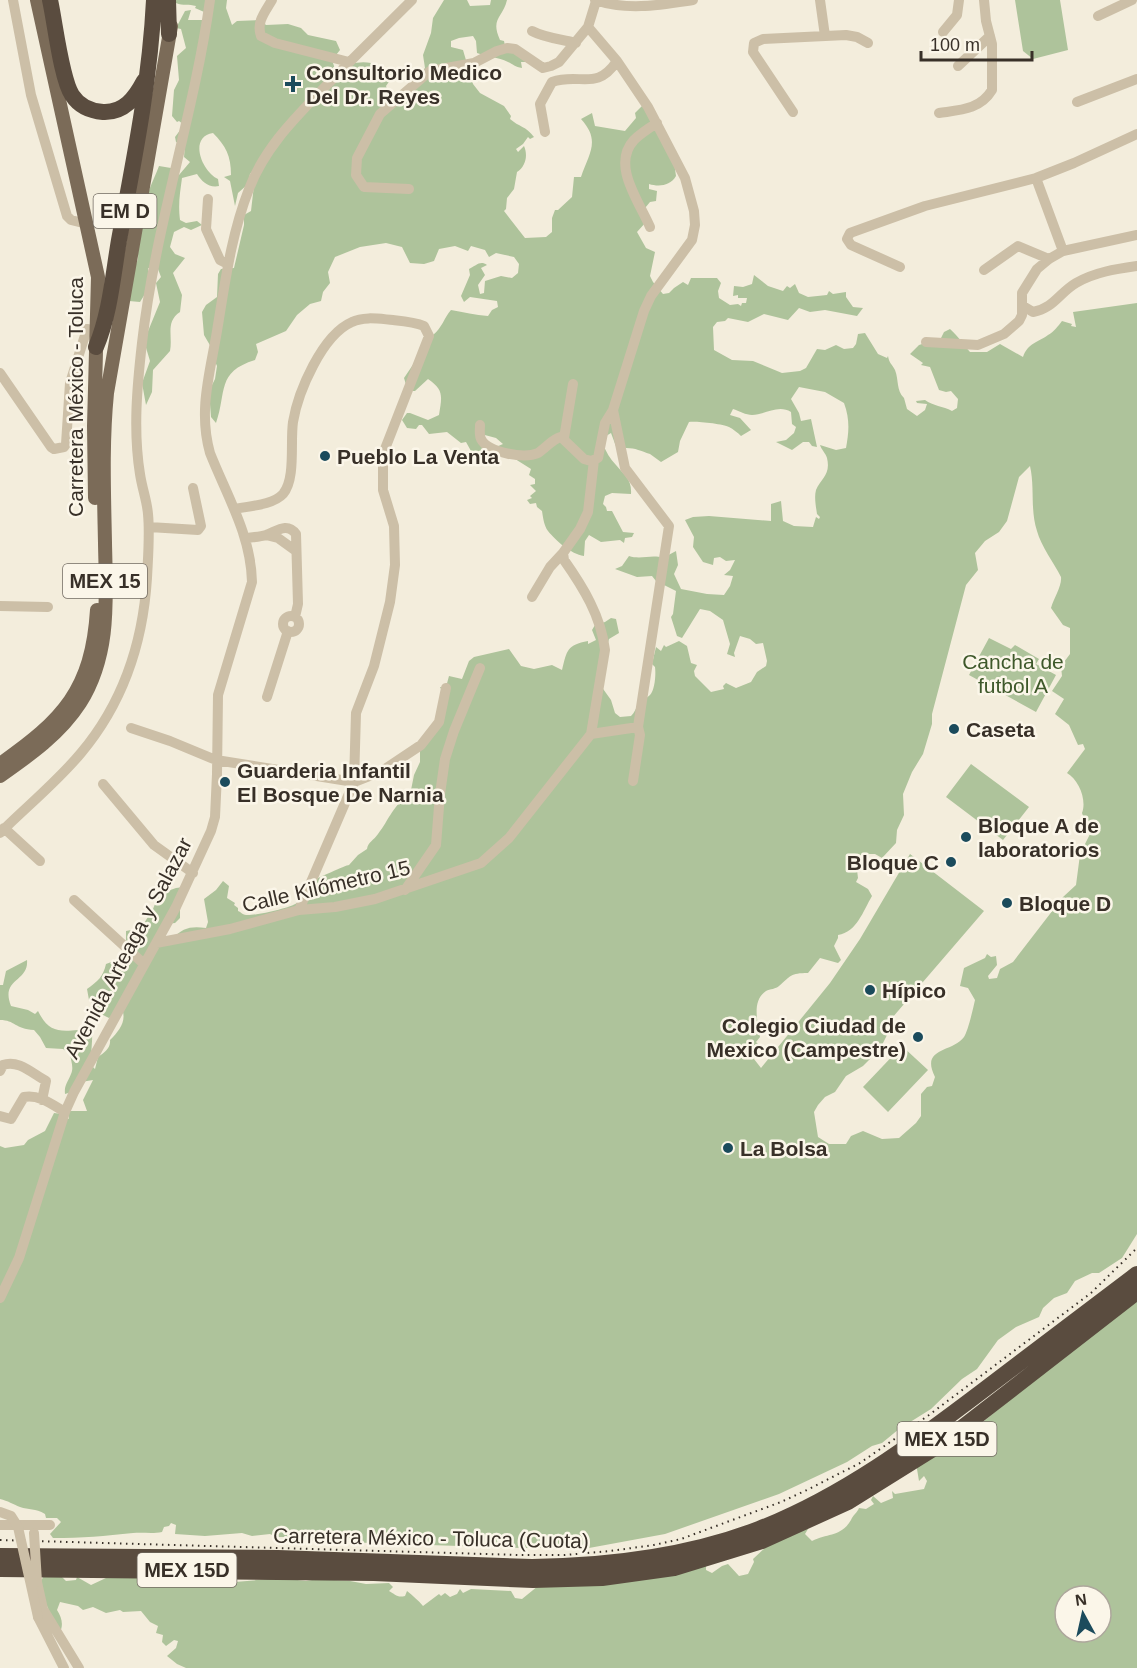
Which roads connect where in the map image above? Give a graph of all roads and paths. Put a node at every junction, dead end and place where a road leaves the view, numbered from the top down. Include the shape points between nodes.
1 (13, 0) edge
2 (35, 0) edge
3 (50, 0) edge
4 (154, 0) edge
5 (168, 0) edge
6 (176, 0) edge
7 (210, 0) edge
8 (412, 0) edge
9 (596, 0) edge
10 (693, 0) edge
11 (820, 0) edge
12 (959, 0) edge
13 (984, 0) edge
14 (1132, 0) edge
15 (274, 1) edge
16 (1098, 16) dead end
17 (588, 27) junction
18 (532, 31) dead end
19 (943, 32) dead end
20 (169, 34) junction
21 (825, 36) junction
22 (990, 36) junction
23 (576, 43) junction
24 (868, 43) dead end
25 (617, 61) junction
26 (349, 62) junction
27 (958, 66) dead end
28 (147, 75) junction
29 (1137, 79) edge
30 (1077, 102) dead end
31 (793, 112) dead end
32 (939, 113) dead end
33 (657, 123) junction
34 (545, 132) dead end
35 (1137, 134) edge
36 (1036, 177) junction
37 (409, 189) dead end
38 (208, 199) dead end
39 (87, 224) junction
40 (650, 227) dead end
41 (1137, 235) edge
42 (1063, 251) junction
43 (1049, 259) junction
44 (228, 264) junction
45 (1137, 266) edge
46 (900, 267) dead end
47 (984, 270) dead end
48 (1023, 306) junction
49 (96, 339) junction
50 (926, 342) dead end
51 (0, 373) edge
52 (573, 384) dead end
53 (613, 410) junction
54 (480, 425) dead end
55 (564, 438) junction
56 (594, 460) junction
57 (193, 488) dead end
58 (235, 509) junction
59 (148, 527) junction
60 (246, 538) junction
61 (563, 553) junction
62 (532, 597) dead end
63 (0, 606) edge
64 (48, 607) dead end
65 (480, 668) dead end
66 (446, 688) dead end
67 (267, 697) dead end
68 (638, 727) junction
69 (131, 728) dead end
70 (591, 734) junction
71 (216, 760) junction
72 (0, 764) edge
73 (0, 776) edge
74 (633, 781) dead end
75 (354, 782) junction
76 (103, 784) dead end
77 (2, 830) edge
78 (40, 861) dead end
79 (193, 873) junction
80 (405, 890) junction
81 (74, 900) dead end
82 (299, 910) junction
83 (156, 943) junction
84 (144, 964) junction
85 (0, 1071) edge
86 (42, 1100) junction
87 (65, 1112) junction
88 (0, 1116) edge
89 (1137, 1274) edge
90 (1137, 1292) edge
91 (0, 1298) edge
92 (0, 1512) edge
93 (0, 1525) edge
94 (50, 1525) dead end
95 (34, 1528) junction
96 (737, 1543) junction
97 (707, 1552) junction
98 (0, 1556) edge
99 (0, 1569) edge
100 (63, 1668) edge
101 (79, 1668) edge

1 - 39 street via 31,95 67,216
2 - 39 main road, Carretera México - Toluca / MEX 15
3 - 28 highway via 71,94 82,106 94,111 122,109 135,97
4 - 28 highway, EM D
5 - 20 highway
6 - 20 main road, Carretera México - Toluca / MEX 15
7 - 59 street via 204,47 142,341 135,416
8 - 26 street, Avenida Arteaga y Salazar
9 - 10 street via 619,7
9 - 17 street
11 - 21 street
12 - 19 street via 957,15
13 - 22 street
14 - 16 street
15 - 26 street via 260,21 261,36
17 - 23 street
17 - 25 street
18 - 23 street
20 - 73 main road, Carretera México - Toluca / MEX 15 via 107,393 106,615 100,658 89,688 67,721 37,750
21 - 24 street via 846,35
21 - 31 street via 763,39 754,43 753,52
22 - 27 street
22 - 32 street via 992,90 975,107
23 - 37 street via 559,62 543,68 507,48 474,63 430,71 380,114 357,158 356,175 364,187
25 - 33 street
25 - 34 street via 606,74 594,80 563,78 552,82 540,104
26 - 44 street, Avenida Arteaga y Salazar via 271,145 249,187
28 - 49 highway, EM D via 110,292 102,331
29 - 30 street
33 - 40 street via 634,140 624,159 624,170
33 - 53 street via 685,178 695,225 692,240 644,311
35 - 36 street
36 - 42 street
36 - 46 street via 925,206 850,232 847,239 851,245
38 - 44 street via 206,229 220,260
39 - 49 main road, Carretera México - Toluca / MEX 15 via 98,277
41 - 42 street
42 - 43 street
43 - 47 street via 1018,246
43 - 48 street via 1025,286 1020,296
44 - 58 street, Avenida Arteaga y Salazar via 204,408 210,453
45 - 48 street via 1075,283 1046,309 1033,312
48 - 50 street via 1019,321 1004,334 978,345
49 - 51 street via 87,329 70,383 64,447 51,447
49 - 72 main road, Carretera México - Toluca / MEX 15 via 97,611 92,652 60,715
52 - 55 street
53 - 56 street via 605,423 598,458
53 - 68 street via 626,468 669,526
54 - 55 street via 486,444 512,454 530,456 556,438
55 - 56 street via 584,459
56 - 61 street via 588,512
57 - 59 street via 201,526 198,530
58 - 60 street, Avenida Arteaga y Salazar
58 - 75 street via 276,500 288,486 293,423 301,393 312,365 336,333 352,321 370,318 424,326 429,336 383,454 383,490 394,526 395,565 375,666 356,713
59 - 77 street via 145,611 138,644 108,715 63,773
60 - 67 street via 278,538 296,551 298,604 295,617 285,620 288,631
60 - 71 street, Avenida Arteaga y Salazar via 252,582 218,695
61 - 62 street
61 - 70 street via 588,596 604,641
63 - 64 street
65 - 80 street via 445,759 436,845
66 - 75 street via 439,722 421,745 382,771
68 - 70 street
68 - 74 street
69 - 71 street
70 - 80 street, Calle Kilómetro 15 via 509,838 481,863
71 - 75 street
71 - 79 street, Avenida Arteaga y Salazar via 212,831
75 - 82 street
76 - 79 street via 153,845
77 - 78 street
79 - 83 street, Avenida Arteaga y Salazar
80 - 82 street, Calle Kilómetro 15 via 335,907
81 - 84 street
82 - 83 street, Calle Kilómetro 15
83 - 84 street, Avenida Arteaga y Salazar
84 - 87 street, Avenida Arteaga y Salazar
85 - 86 street via 3,1065 17,1064 46,1081
86 - 87 street
86 - 88 street via 24,1098 11,1119
87 - 91 street, Avenida Arteaga y Salazar via 19,1258
89 - 96 highway, Carretera México - Toluca (Cuota) / MEX 15D via 877,1468
90 - 96 highway, Carretera México - Toluca (Cuota) / MEX 15D via 941,1444 848,1502 787,1531
92 - 100 street, bridge via 11,1516 18,1527 38,1617
93 - 95 street
94 - 95 street
95 - 101 street, bridge via 44,1609
96 - 97 highway, Carretera México - Toluca (Cuota) / MEX 15D
97 - 98 highway, Carretera México - Toluca (Cuota) / MEX 15D via 532,1567 278,1558
97 - 99 highway, Carretera México - Toluca (Cuota) / MEX 15D via 644,1573 566,1580

